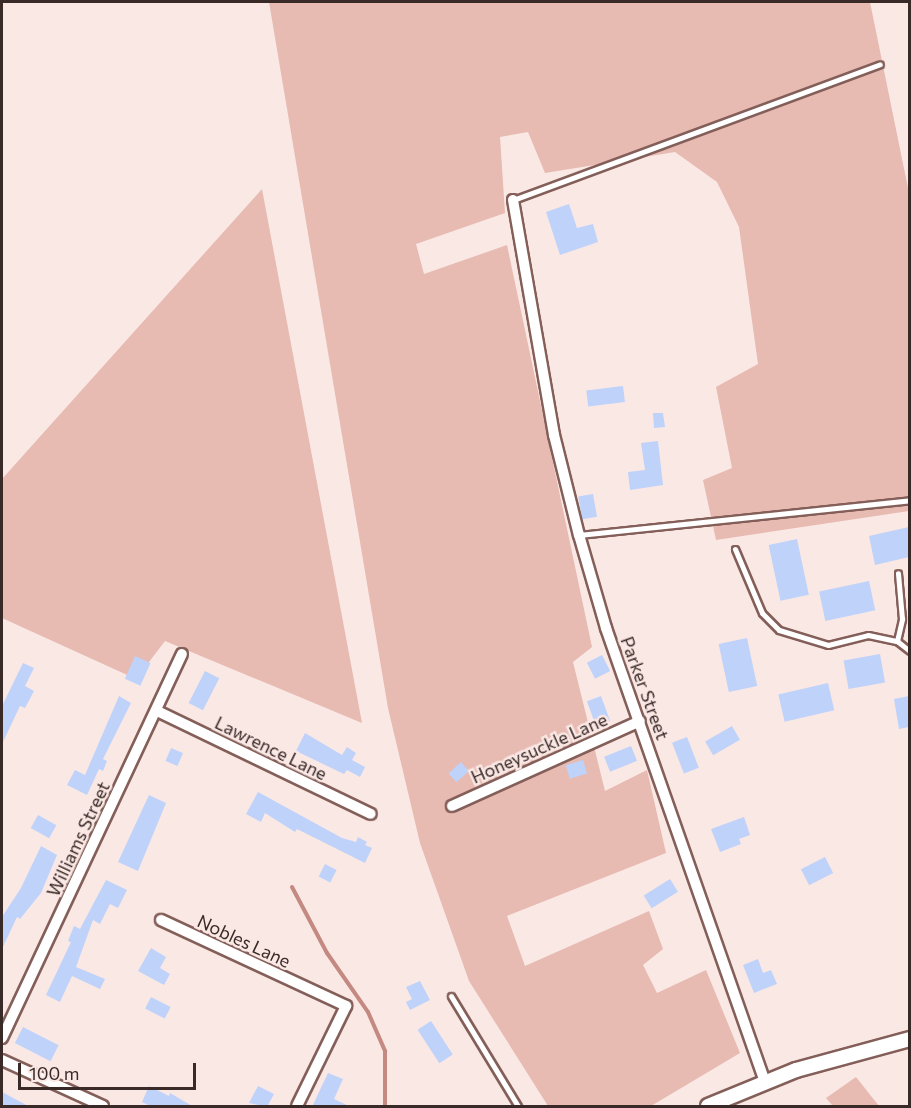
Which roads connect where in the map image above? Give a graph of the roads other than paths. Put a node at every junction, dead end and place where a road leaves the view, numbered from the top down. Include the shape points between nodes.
1 (880, 64) dead end
2 (513, 201) joint
3 (909, 500) edge
4 (579, 535) junction
5 (735, 549) dead end
6 (898, 573) dead end
7 (897, 641) junction
8 (909, 651) edge
9 (182, 654) dead end
10 (157, 711) junction
11 (640, 721) junction
12 (452, 806) dead end
13 (371, 814) dead end
14 (161, 920) dead end
15 (450, 996) dead end
16 (2, 1038) edge
17 (909, 1039) edge
18 (2, 1060) edge
19 (765, 1082) junction
20 (103, 1107) edge
21 (297, 1107) edge
22 (518, 1107) edge
23 (708, 1107) edge

1 - 2 lane
2 - 4 street, Parker Street via 554,435
3 - 4 lane
4 - 11 street, Parker Street
5 - 7 lane via 762,613 779,630 828,645 868,635
6 - 7 lane via 902,619
7 - 8 lane
9 - 10 street, Williams Street
10 - 13 street, Lawrence Lane
10 - 16 street, Williams Street
11 - 12 street, Honeysuckle Lane
11 - 19 street, Parker Street
14 - 21 street, Nobles Lane via 346,1006
15 - 22 lane
17 - 19 street via 864,1049
18 - 20 street
19 - 23 street

